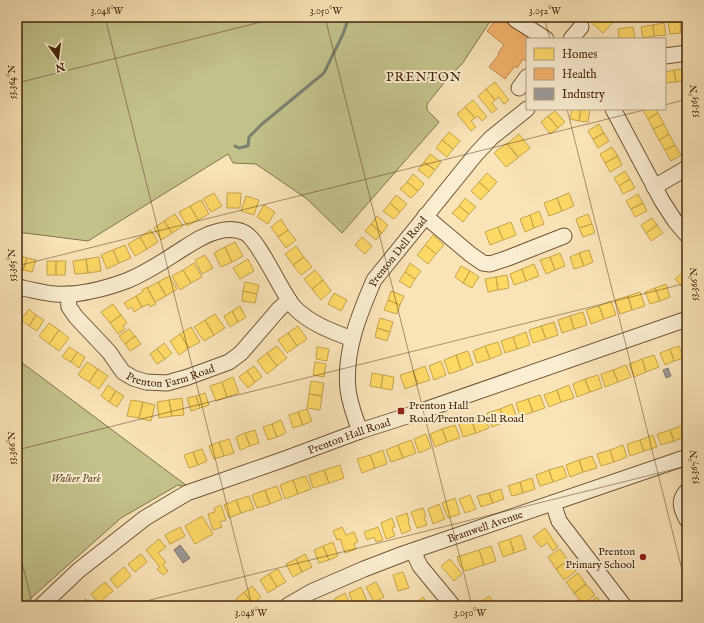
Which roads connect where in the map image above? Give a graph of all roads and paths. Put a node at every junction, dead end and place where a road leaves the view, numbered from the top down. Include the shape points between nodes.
1 (513, 17) edge
2 (581, 27) dead end
3 (544, 38) edge
4 (572, 38) edge
5 (687, 53) edge
6 (666, 56) edge
7 (526, 110) edge
8 (613, 110) edge
9 (687, 168) edge
10 (654, 187) junction
11 (425, 216) junction
12 (687, 235) edge
13 (564, 236) dead end
14 (17, 286) edge
15 (68, 294) junction
16 (289, 300) junction
17 (687, 319) edge
18 (352, 339) junction
19 (360, 431) junction
20 (687, 457) edge
21 (687, 491) edge
22 (553, 503) junction
23 (687, 520) edge
24 (413, 551) junction
25 (41, 606) edge
26 (287, 606) edge
27 (453, 606) edge
28 (624, 606) edge

1 - 3 street
2 - 4 street
5 - 6 street
7 - 11 street, Prenton Dell Road via 476,154
8 - 10 street
9 - 10 street
10 - 12 street
11 - 13 street via 483,263 490,264 508,258
11 - 18 street, Prenton Dell Road via 374,280
14 - 15 street via 55,294
15 - 16 street via 102,289 127,280 152,268 200,238 219,230 231,229 245,232 255,242
15 - 16 street, Prenton Farm Road via 69,307 76,317 123,372 146,382 167,383 229,362 241,353
16 - 18 street via 307,318
17 - 19 street, Prenton Hall Road
18 - 19 street, Prenton Dell Road via 348,390
19 - 25 street, Prenton Hall Road via 187,493 145,518 79,570
20 - 22 street, Bramwell Avenue
21 - 23 street via 681,502
22 - 24 street, Bramwell Avenue
22 - 28 street via 559,521
24 - 26 street, Bramwell Avenue via 318,589
24 - 27 street via 420,566

